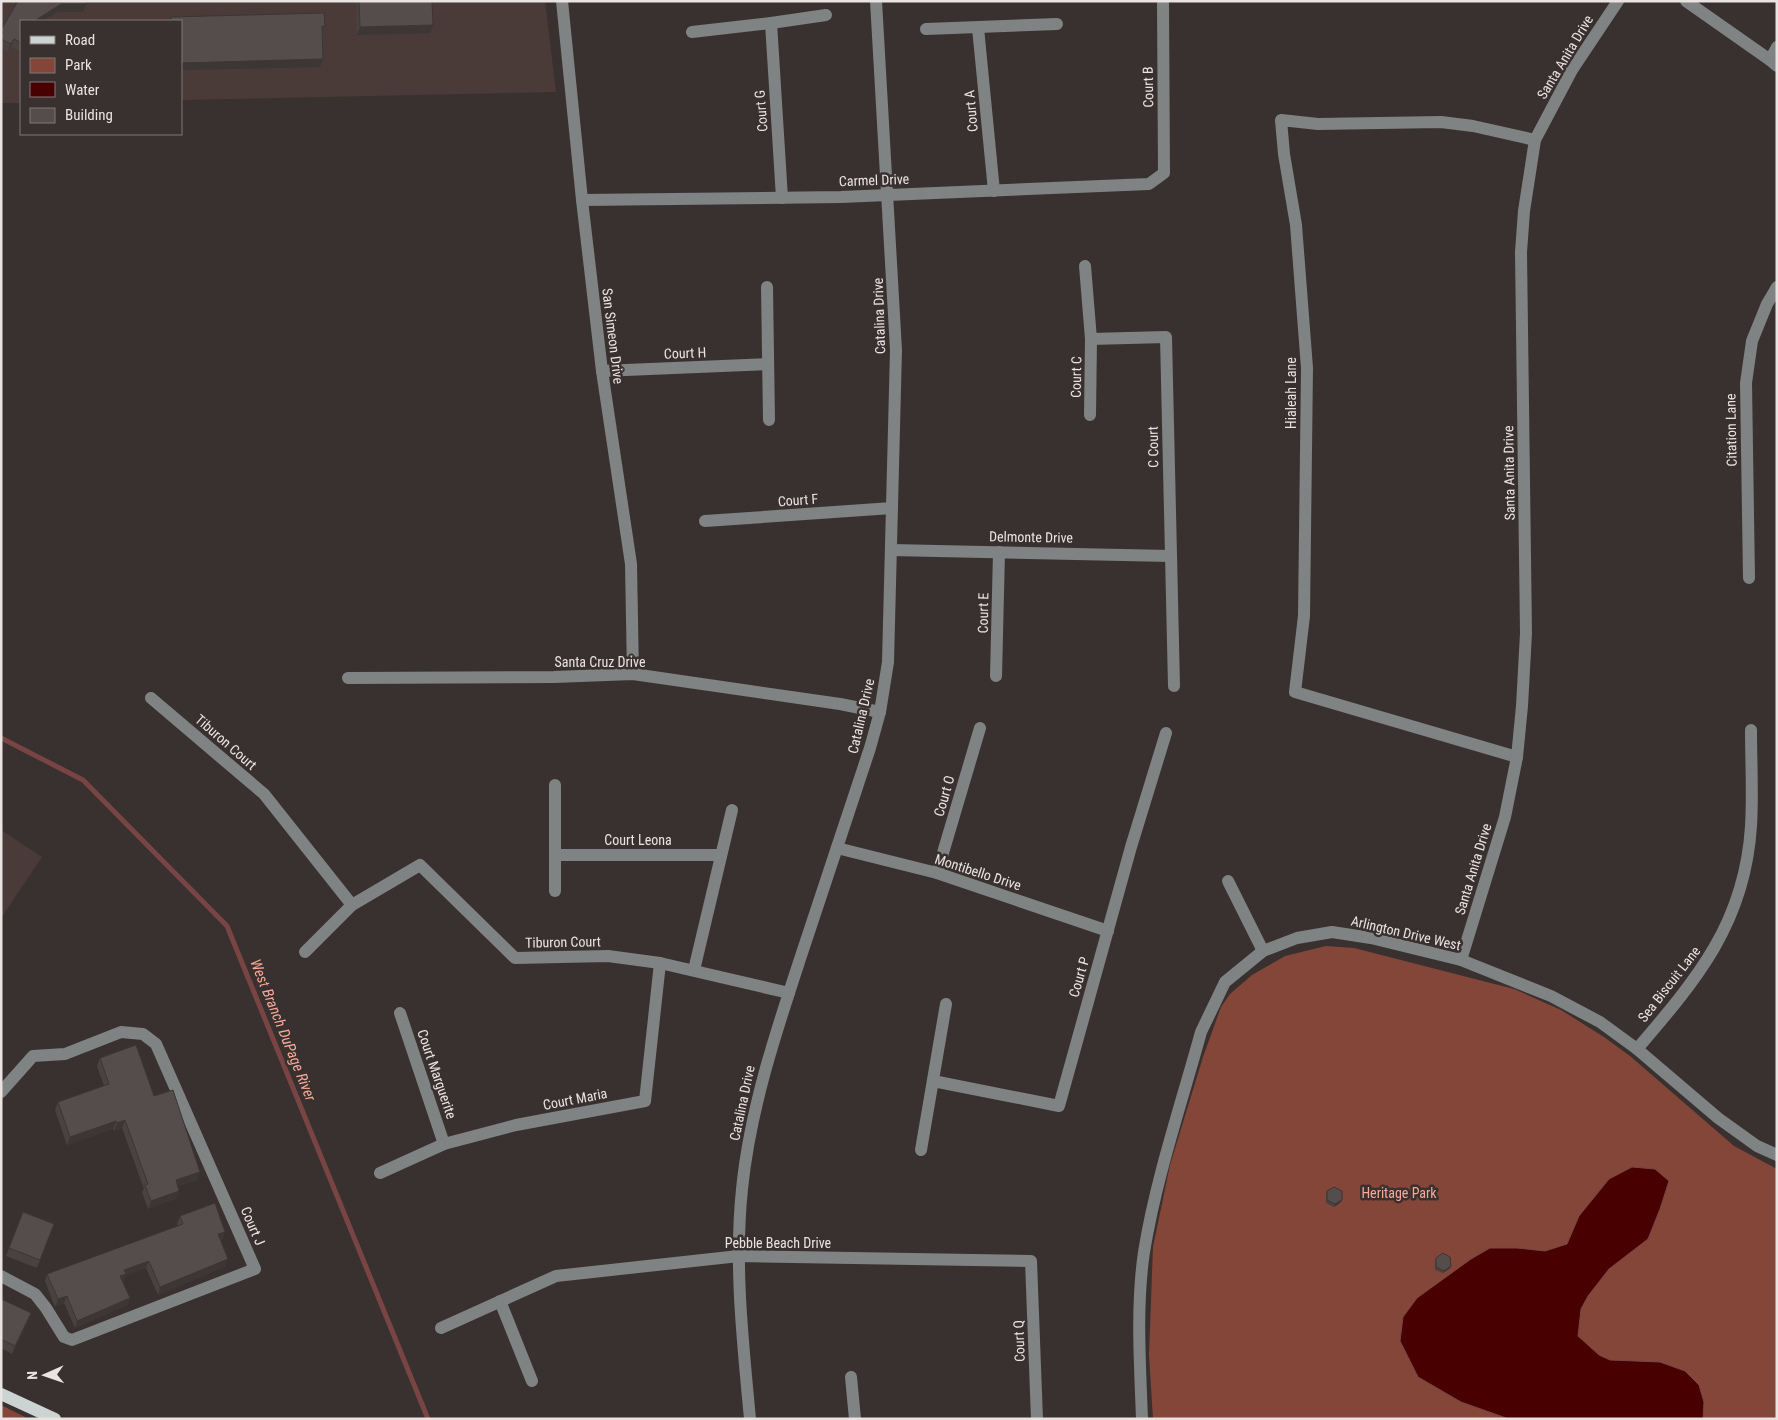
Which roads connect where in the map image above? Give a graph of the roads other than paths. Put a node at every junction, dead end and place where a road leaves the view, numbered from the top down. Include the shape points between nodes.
1 (562, 1) edge
2 (876, 1) edge
3 (1163, 1) edge
4 (1618, 1) edge
5 (1686, 1) edge
6 (826, 15) dead end
7 (770, 23) junction
8 (1057, 24) dead end
9 (978, 28) junction
10 (926, 29) dead end
11 (692, 32) dead end
12 (1777, 47) edge
13 (1773, 63) edge
14 (1535, 140) junction
15 (1164, 173) joint
16 (994, 191) junction
17 (888, 195) junction
18 (782, 198) junction
19 (582, 200) junction
20 (1085, 266) dead end
21 (767, 287) dead end
22 (1777, 287) edge
23 (1166, 337) joint
24 (1091, 339) junction
25 (768, 364) junction
26 (602, 371) junction
27 (1090, 415) dead end
28 (770, 420) dead end
29 (892, 508) junction
30 (705, 521) dead end
31 (891, 550) junction
32 (999, 552) junction
33 (1170, 556) junction
34 (1749, 578) dead end
35 (633, 674) junction
36 (996, 676) dead end
37 (348, 678) dead end
38 (1174, 686) dead end
39 (152, 698) dead end
40 (880, 712) junction
41 (980, 728) dead end
42 (1751, 730) dead end
43 (1166, 733) dead end
44 (1517, 757) junction
45 (555, 785) dead end
46 (732, 810) dead end
47 (837, 848) junction
48 (555, 855) junction
49 (721, 855) junction
50 (937, 873) junction
51 (1228, 881) dead end
52 (555, 891) dead end
53 (352, 905) junction
54 (1108, 931) junction
55 (1263, 951) junction
56 (305, 952) dead end
57 (1461, 960) junction
58 (660, 963) junction
59 (694, 970) junction
60 (789, 993) junction
61 (946, 1004) dead end
62 (400, 1013) dead end
63 (1637, 1049) junction
64 (933, 1081) junction
65 (1, 1092) edge
66 (444, 1144) junction
67 (921, 1150) dead end
68 (1777, 1155) edge
69 (380, 1173) dead end
70 (739, 1256) junction
71 (1031, 1261) joint
72 (1, 1276) edge
73 (500, 1301) junction
74 (441, 1328) dead end
75 (851, 1377) dead end
76 (532, 1381) dead end
77 (1, 1394) edge
78 (55, 1419) edge
79 (750, 1419) edge
80 (855, 1419) edge
81 (1038, 1419) edge
82 (1142, 1419) edge

1 - 19 street, San Simeon Drive
2 - 17 street, Catalina Drive
3 - 15 street, Court B
4 - 14 street, Santa Anita Drive via 1576,63
5 - 13 street
6 - 7 street
7 - 11 street
7 - 18 street, Court G
8 - 9 street
9 - 10 street
9 - 16 street, Court A
12 - 13 street
14 - 44 street, Santa Anita Drive via 1521,252 1526,632
14 - 44 street, Hialeah Lane via 1441,122 1318,124 1281,120 1296,225 1308,368 1304,616 1295,692
15 - 16 street, Carmel Drive via 1148,184
16 - 17 street, Carmel Drive
17 - 18 street, Carmel Drive
17 - 29 street, Catalina Drive via 896,350
18 - 19 street, Carmel Drive
19 - 26 street, San Simeon Drive
20 - 24 street, Court C
21 - 25 street
22 - 34 street, Citation Lane via 1752,341 1746,383
23 - 24 street, Court C
23 - 33 street, C Court
24 - 27 street, Court C
25 - 26 street, Court H
25 - 28 street
26 - 35 street, San Simeon Drive via 631,564
29 - 30 street, Court F
29 - 31 street, Catalina Drive
31 - 32 street, Delmonte Drive
31 - 40 street, Catalina Drive via 889,645
32 - 33 street, Delmonte Drive
32 - 36 street, Court E
33 - 38 street, C Court
35 - 37 street, Santa Cruz Drive
35 - 40 street, Santa Cruz Drive
39 - 53 street, Tiburon Court via 264,794
40 - 47 street, Catalina Drive
41 - 50 street, Court O
42 - 63 street, Sea Biscuit Lane via 1751,827 1743,878 1732,911 1714,951 1695,979
43 - 54 street, Court P
44 - 57 street, Santa Anita Drive via 1505,817
45 - 48 street
46 - 49 street
47 - 50 street, Montibello Drive
47 - 60 street, Catalina Drive
48 - 49 street, Court Leona
48 - 52 street
49 - 59 street
50 - 54 street, Montibello Drive
51 - 55 street
53 - 56 street, Tiburon Court
53 - 58 street, Tiburon Court via 420,865 515,958 608,956
54 - 64 street, Court P via 1059,1106
55 - 57 street, Arlington Drive West via 1297,938 1332,932
55 - 82 street, Arlington Drive West via 1225,982 1203,1026 1153,1204 1144,1254 1139,1322
57 - 63 street, Arlington Drive West via 1551,996 1600,1022
58 - 59 street, Tiburon Court
58 - 66 street, Court Maria via 645,1101 516,1125
59 - 60 street, Tiburon Court
60 - 70 street, Catalina Drive via 764,1071 750,1129 742,1189
61 - 64 street
62 - 66 street, Court Marguerite
63 - 68 street, Arlington Drive West via 1718,1118 1757,1146
64 - 67 street
65 - 72 street, Court J via 33,1056 65,1054 121,1032 143,1034 156,1044 255,1269 72,1340 64,1337 35,1294
66 - 69 street, Court Maria
70 - 71 street, Pebble Beach Drive
70 - 73 street, Pebble Beach Drive via 556,1276
70 - 79 street, Catalina Drive via 740,1312
71 - 81 street, Court Q
73 - 74 street, Pebble Beach Drive
73 - 76 street
75 - 80 street
77 - 78 main road

